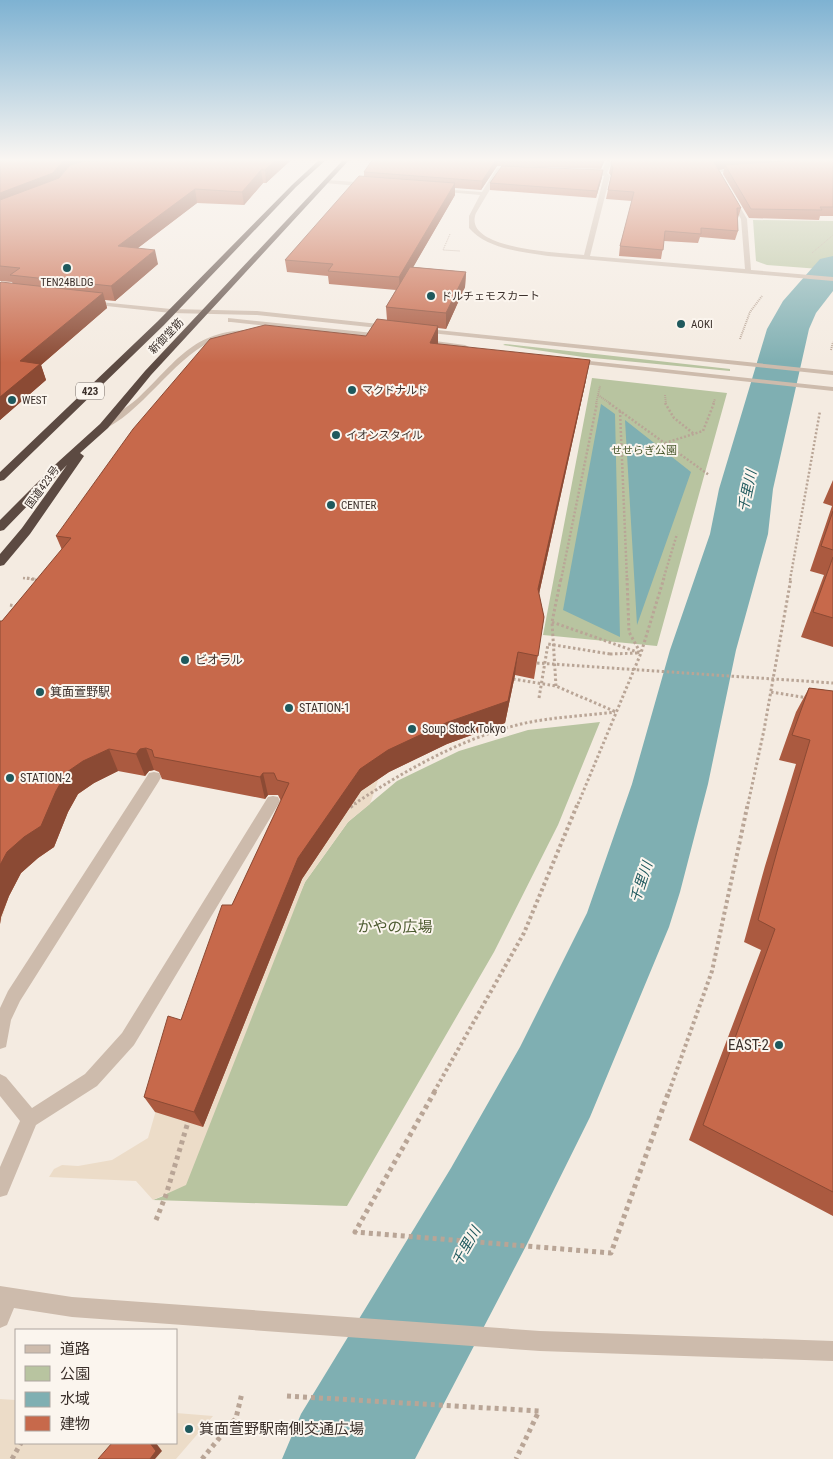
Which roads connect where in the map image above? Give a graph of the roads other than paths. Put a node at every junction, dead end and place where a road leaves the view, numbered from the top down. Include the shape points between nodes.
1 (254, 227) edge
2 (285, 227) edge
3 (473, 227) edge
4 (595, 227) edge
5 (745, 227) edge
6 (587, 258) junction
7 (748, 272) junction
8 (833, 279) edge
9 (78, 302) edge
10 (171, 311) junction
11 (205, 313) junction
12 (396, 327) edge
13 (416, 329) edge
14 (395, 337) edge
15 (416, 342) edge
16 (386, 343) edge
17 (478, 349) edge
18 (569, 360) edge
19 (833, 373) edge
20 (833, 389) edge
21 (104, 426) junction
22 (3, 475) edge
23 (0, 527) edge
24 (0, 562) edge
25 (154, 777) edge
26 (273, 800) edge
27 (0, 1041) edge
28 (0, 1083) edge
29 (30, 1119) junction
30 (0, 1188) edge
31 (4, 1297) edge
32 (0, 1318) edge
33 (833, 1351) edge

1 - 10 highway, 新御堂筋 / 423
2 - 11 highway, 新御堂筋 / 423
3 - 6 street via 481,236 518,250
4 - 6 street
5 - 7 street
6 - 7 street
7 - 8 street
9 - 10 street
10 - 11 street
10 - 22 highway, 新御堂筋 / 423
11 - 12 street via 257,313
11 - 14 street via 225,320
11 - 21 highway, 新御堂筋 / 423 via 148,373
13 - 19 street
15 - 17 street
16 - 21 street via 261,332 215,337 187,353 138,402 117,420
18 - 20 street
21 - 23 highway, 新御堂筋 / 423
21 - 24 highway, 国道423号 / 423
25 - 27 street via 14,996 3,1019
26 - 29 street via 128,1039 91,1080
28 - 29 street
29 - 30 street
31 - 32 street
31 - 33 street via 72,1307 540,1341

